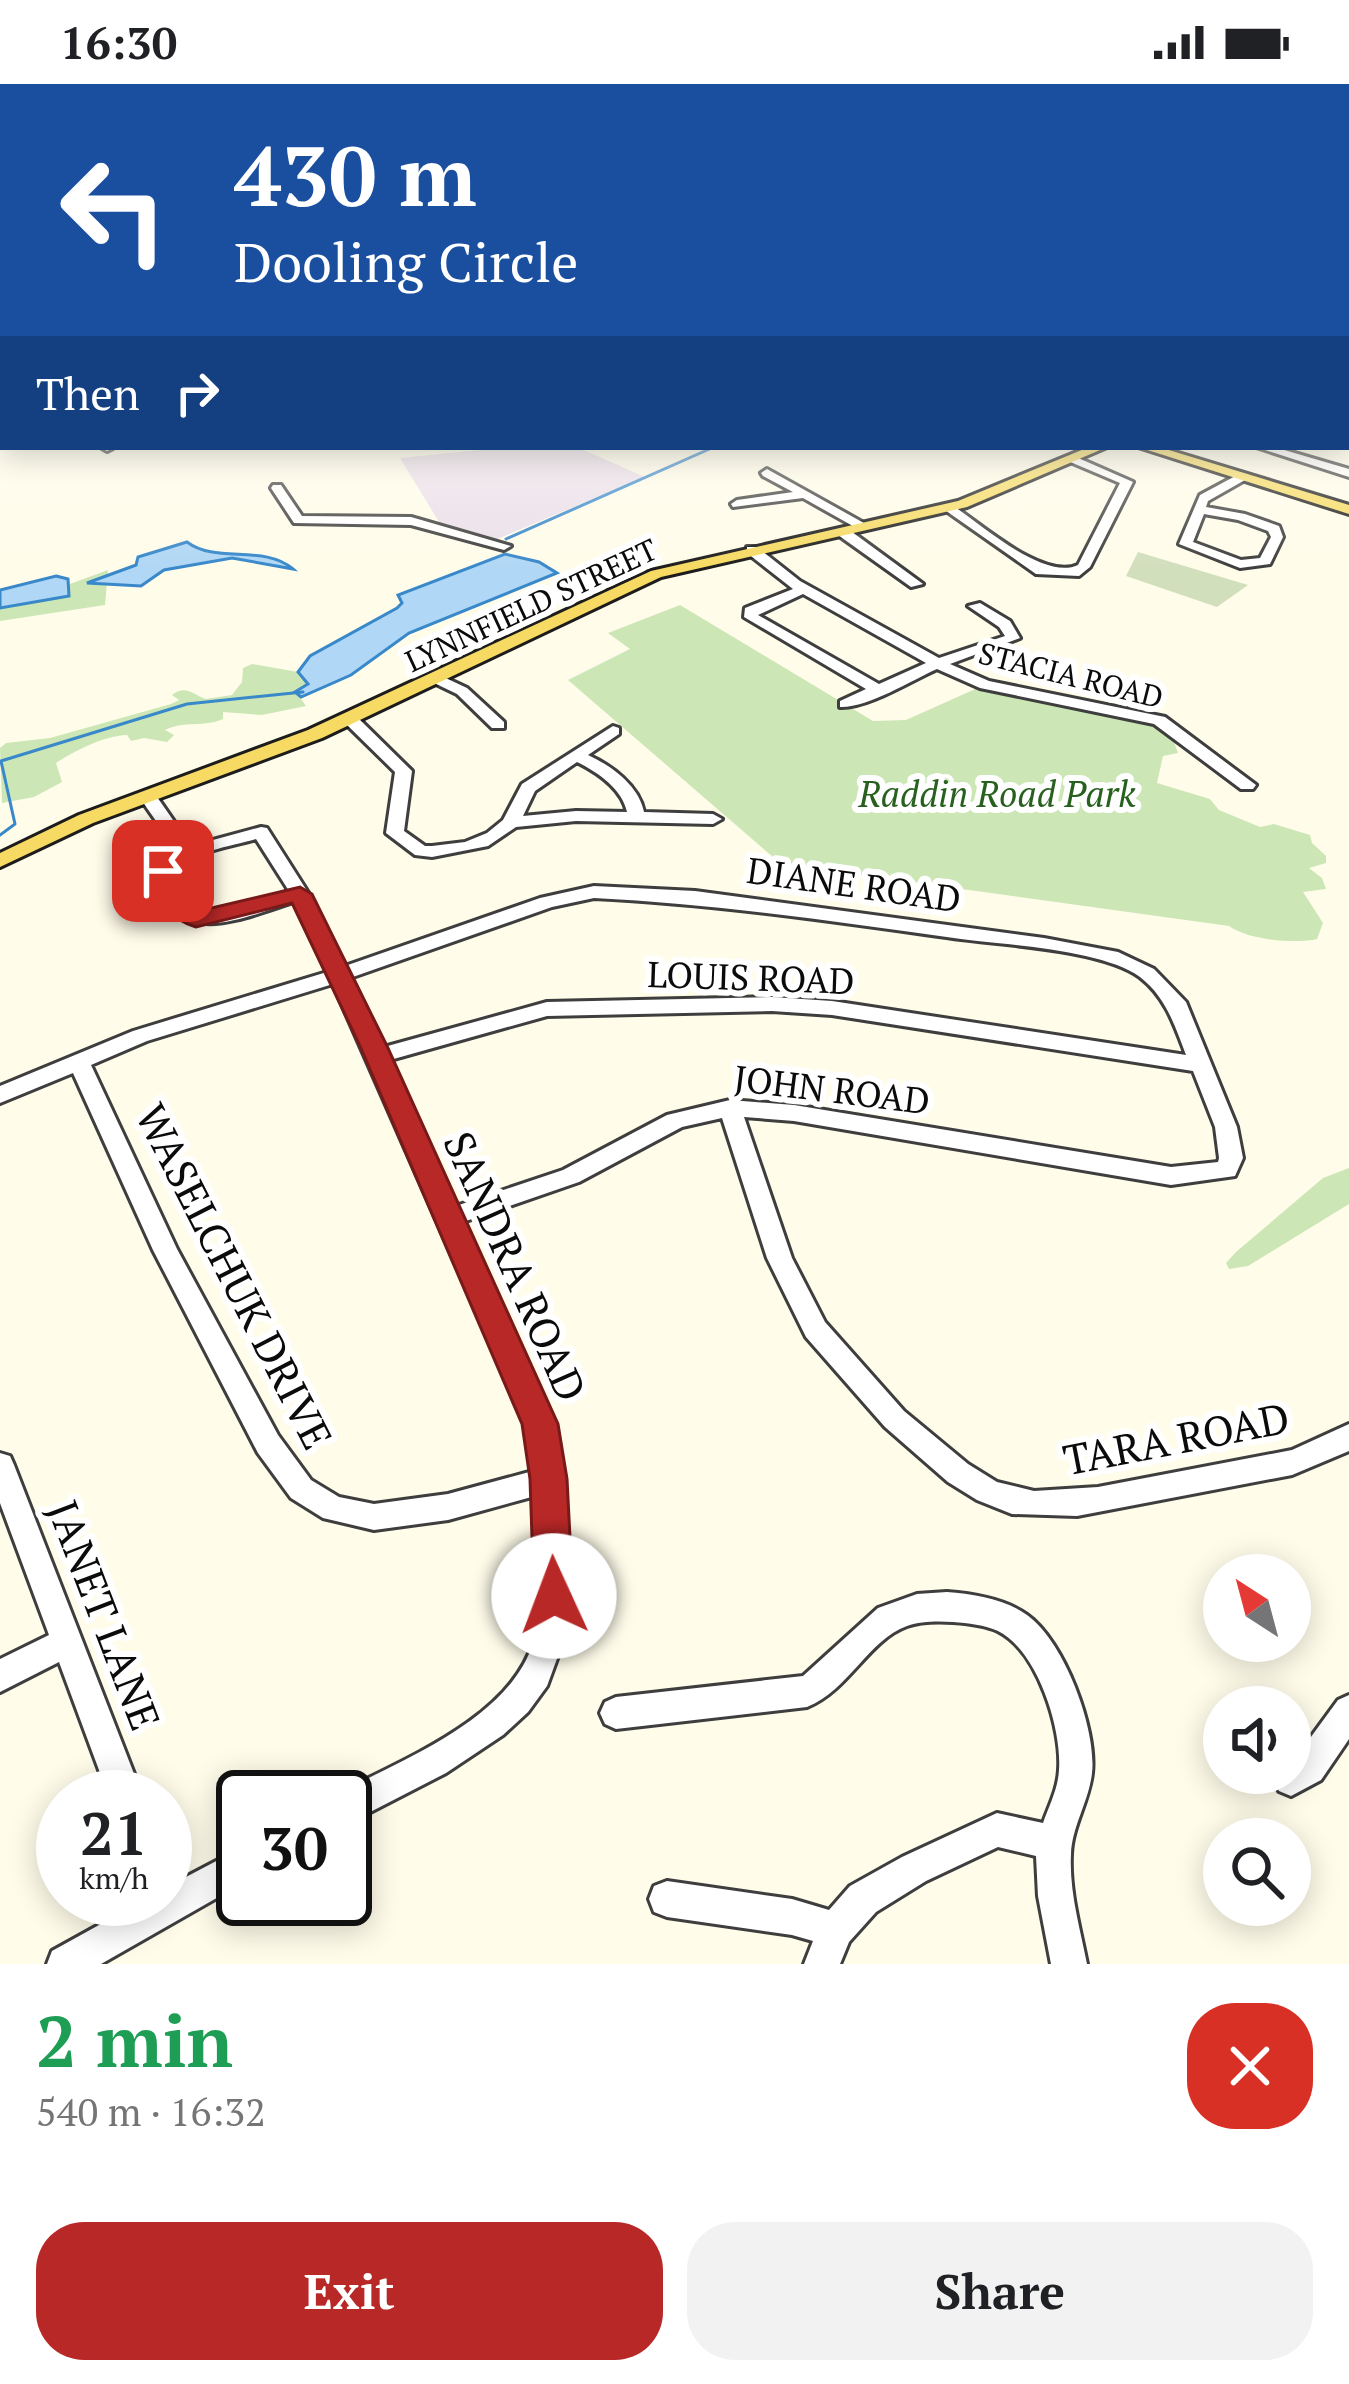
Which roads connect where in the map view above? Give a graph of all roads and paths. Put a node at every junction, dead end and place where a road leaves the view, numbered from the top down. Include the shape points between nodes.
1 (1093, 450) edge
2 (1155, 450) edge
3 (1272, 450) edge
4 (1072, 459) junction
5 (767, 472) dead end
6 (1349, 472) edge
7 (1241, 477) junction
8 (277, 488) dead end
9 (806, 494) junction
10 (737, 504) dead end
11 (948, 508) junction
12 (1199, 509) junction
13 (1349, 509) edge
14 (865, 527) junction
15 (844, 532) junction
16 (504, 546) dead end
17 (752, 550) junction
18 (916, 584) dead end
19 (804, 589) junction
20 (975, 605) dead end
21 (939, 663) junction
22 (435, 678) junction
23 (880, 691) junction
24 (846, 704) dead end
25 (350, 718) junction
26 (498, 724) dead end
27 (613, 731) dead end
28 (575, 756) junction
29 (1246, 785) dead end
30 (149, 797) junction
31 (633, 819) junction
32 (712, 819) dead end
33 (511, 822) junction
34 (188, 853) junction
35 (0, 861) edge
36 (300, 894) junction
37 (339, 975) junction
38 (378, 1057) junction
39 (78, 1061) junction
40 (1197, 1064) junction
41 (0, 1095) edge
42 (730, 1108) junction
43 (1227, 1170) joint
44 (447, 1218) junction
45 (1349, 1436) edge
46 (0, 1465) edge
47 (549, 1479) junction
48 (67, 1642) junction
49 (0, 1676) edge
50 (1349, 1711) edge
51 (616, 1713) dead end
52 (1311, 1767) edge
53 (116, 1770) edge
54 (372, 1793) edge
55 (1054, 1843) junction
56 (667, 1899) dead end
57 (128, 1926) edge
58 (828, 1947) edge
59 (65, 1964) edge
60 (1069, 1964) edge

1 - 4 main road, LYNNFIELD STREET
2 - 7 main road
3 - 6 street
4 - 11 main road, LYNNFIELD STREET
4 - 11 street via 1127,482 1070,575 1047,573
5 - 9 street
7 - 12 street via 1210,493
7 - 13 main road
8 - 16 street via 298,520 415,521
9 - 10 street
9 - 14 street
11 - 14 main road, LYNNFIELD STREET
12 - 12 street via 1274,530 1268,557 1248,566 1186,546
14 - 15 main road, LYNNFIELD STREET
15 - 17 main road, LYNNFIELD STREET
15 - 18 street
17 - 19 street, STACIA ROAD
17 - 22 main road, LYNNFIELD STREET via 632,584
19 - 21 street, STACIA ROAD
19 - 23 street via 749,614
20 - 21 street via 1013,638
21 - 23 street
21 - 29 street, STACIA ROAD via 985,685 1159,720
22 - 25 main road, LYNNFIELD STREET
22 - 26 street
23 - 24 street
25 - 30 main road, LYNNFIELD STREET
25 - 33 street via 404,771 394,826 404,844 453,850
27 - 28 street
28 - 31 street via 596,764 633,800
28 - 33 street via 523,794
30 - 34 street
30 - 35 main road, LYNNFIELD STREET
31 - 32 street
31 - 33 street
34 - 36 street, SANDRA ROAD via 261,832
34 - 36 street via 163,871 188,917
36 - 37 street, SANDRA ROAD
37 - 38 street, SANDRA ROAD
37 - 39 street, DIANE ROAD
37 - 40 street, DIANE ROAD via 583,892 695,897 1118,958 1168,992
38 - 40 street, LOUIS ROAD via 547,1010 772,1004
38 - 44 street, SANDRA ROAD
39 - 41 street, DIANE ROAD
39 - 47 street, WASELCHUK DRIVE via 165,1250 268,1444 301,1489 333,1509 374,1516 448,1508
40 - 43 street, DIANE ROAD via 1226,1126
42 - 43 street, JOHN ROAD via 1142,1173
42 - 44 street, JOHN ROAD via 675,1121 571,1176
42 - 45 street, TARA ROAD via 806,1316 912,1437 976,1486 1007,1500 1070,1506 1300,1458
44 - 47 street, SANDRA ROAD via 540,1424
46 - 48 street, JANET LANE
47 - 54 street, SANDRA ROAD via 552,1618 526,1689 471,1738
48 - 49 street
48 - 53 street, JANET LANE
50 - 52 street
51 - 55 street via 806,1690 830,1679 868,1634 903,1612 1000,1616 1034,1642 1065,1707 1077,1764
55 - 58 street via 997,1830 863,1899
55 - 60 street
56 - 58 street via 792,1916
57 - 59 street

